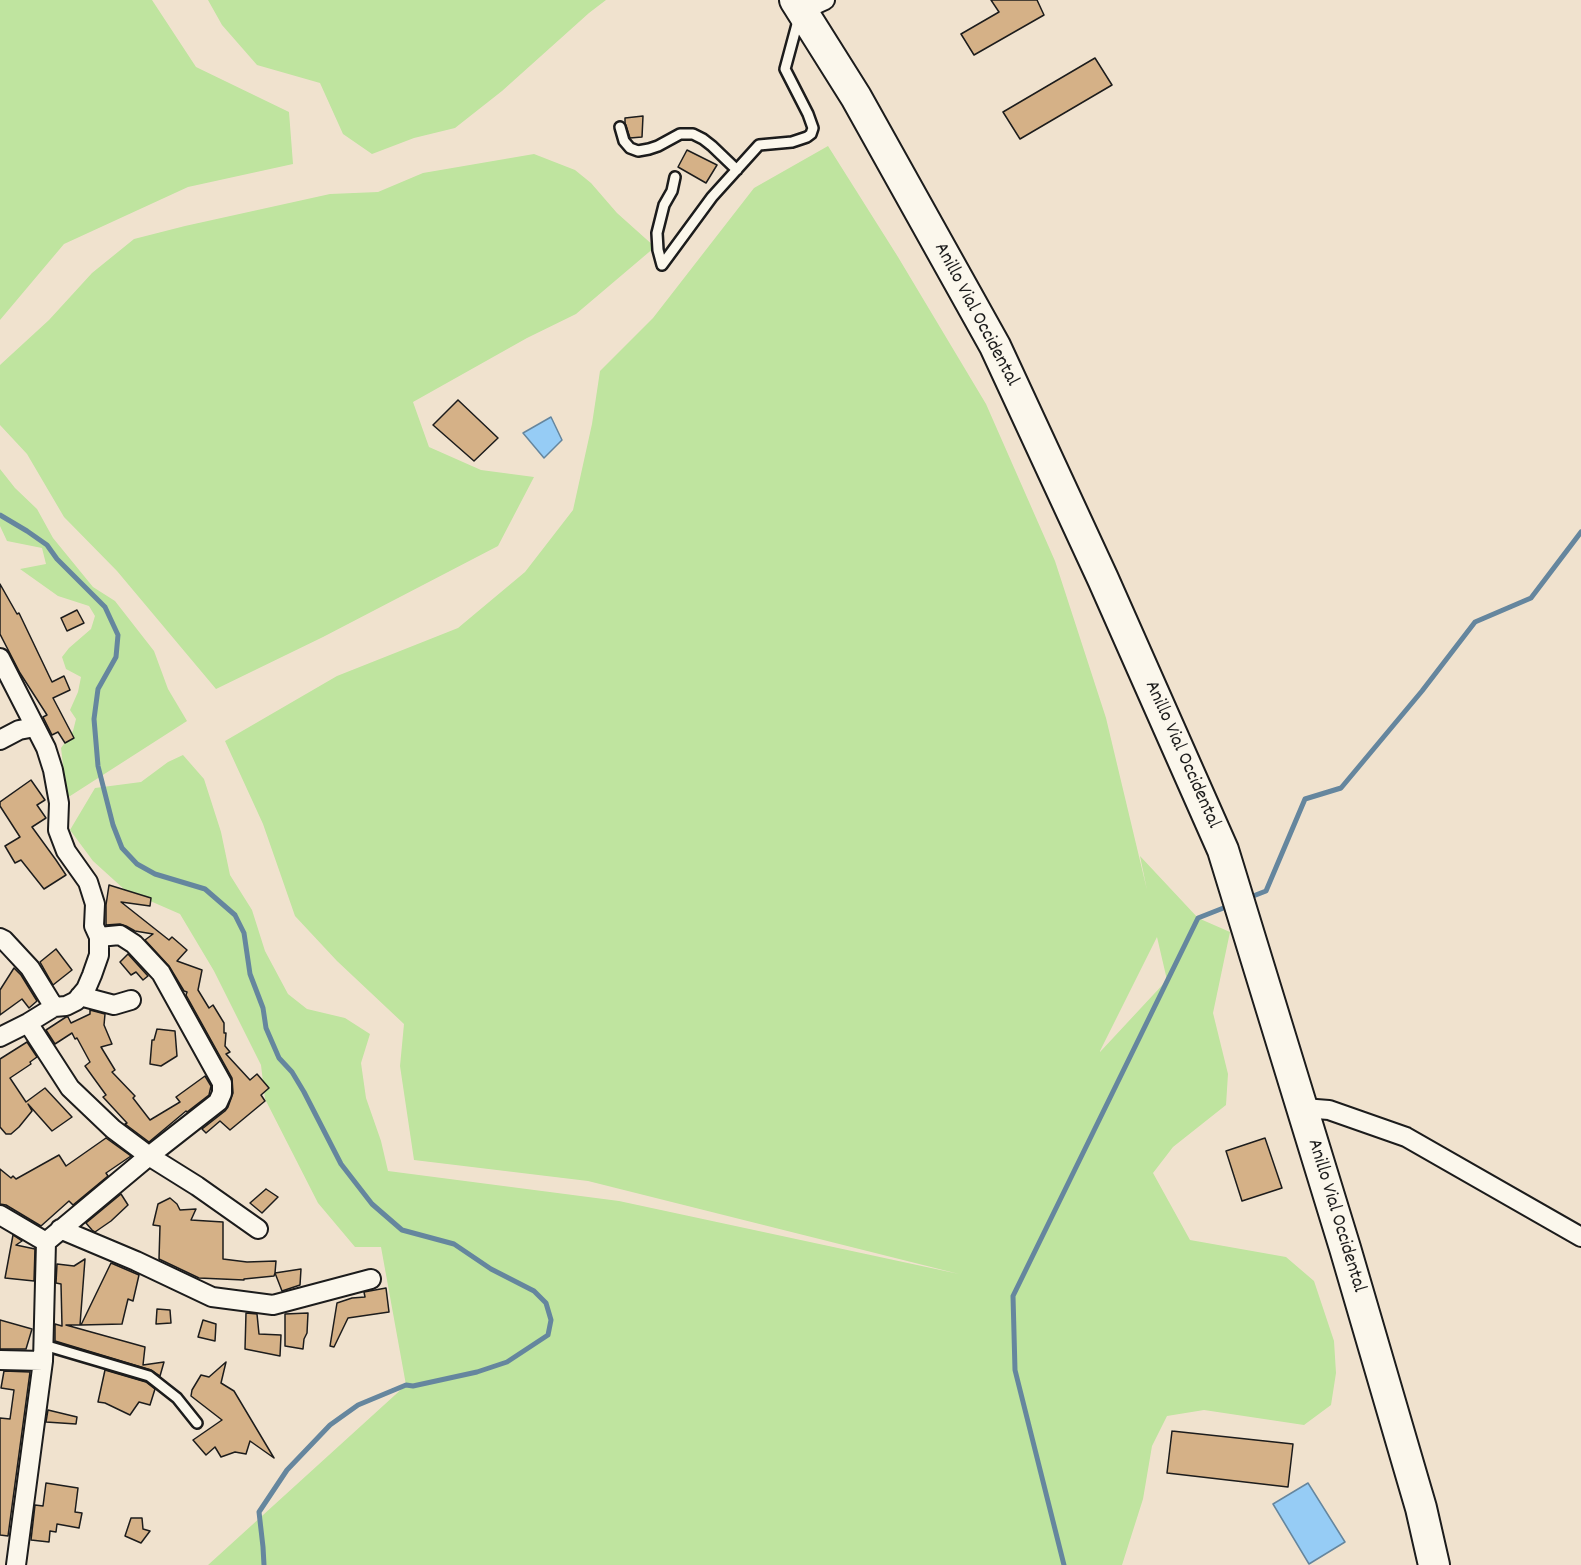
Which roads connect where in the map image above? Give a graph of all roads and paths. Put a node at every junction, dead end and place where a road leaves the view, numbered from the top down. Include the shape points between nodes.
1 (807, 4) edge
2 (620, 128) dead end
3 (736, 170) junction
4 (675, 177) dead end
5 (0, 658) edge
6 (35, 727) junction
7 (0, 740) edge
8 (99, 937) junction
9 (0, 938) edge
10 (80, 996) junction
11 (131, 1000) dead end
12 (54, 1007) junction
13 (28, 1023) junction
14 (0, 1037) edge
15 (1303, 1108) junction
16 (149, 1156) junction
17 (0, 1215) edge
18 (60, 1229) junction
19 (258, 1229) dead end
20 (1581, 1237) edge
21 (46, 1242) junction
22 (371, 1279) dead end
23 (43, 1353) junction
24 (0, 1360) edge
25 (197, 1423) dead end
26 (16, 1565) edge
27 (1434, 1565) edge

1 - 3 lane via 795,28 785,69 808,114 811,134 792,142 759,145
1 - 15 highway, Anillo Vial Occidental via 995,346 1103,579 1223,850
2 - 3 lane via 624,141 638,151 680,134 693,134
3 - 4 lane via 662,265 657,232
5 - 6 street
6 - 7 street
6 - 8 street via 53,770 59,803 58,830 66,850 88,882
8 - 10 street via 99,955
8 - 16 street via 120,935 161,973 222,1083 218,1102
9 - 12 street via 30,968
10 - 11 street via 114,1005
10 - 12 street via 66,1006
12 - 13 street
13 - 14 street
13 - 16 street via 70,1088 113,1129
15 - 20 street via 1329,1110 1406,1137
15 - 27 highway, Anillo Vial Occidental via 1421,1508
16 - 18 street
16 - 19 street
17 - 21 street
18 - 21 street
18 - 22 street via 212,1297 273,1305
21 - 23 street
23 - 24 street
23 - 25 lane via 149,1376 177,1398
23 - 26 street

